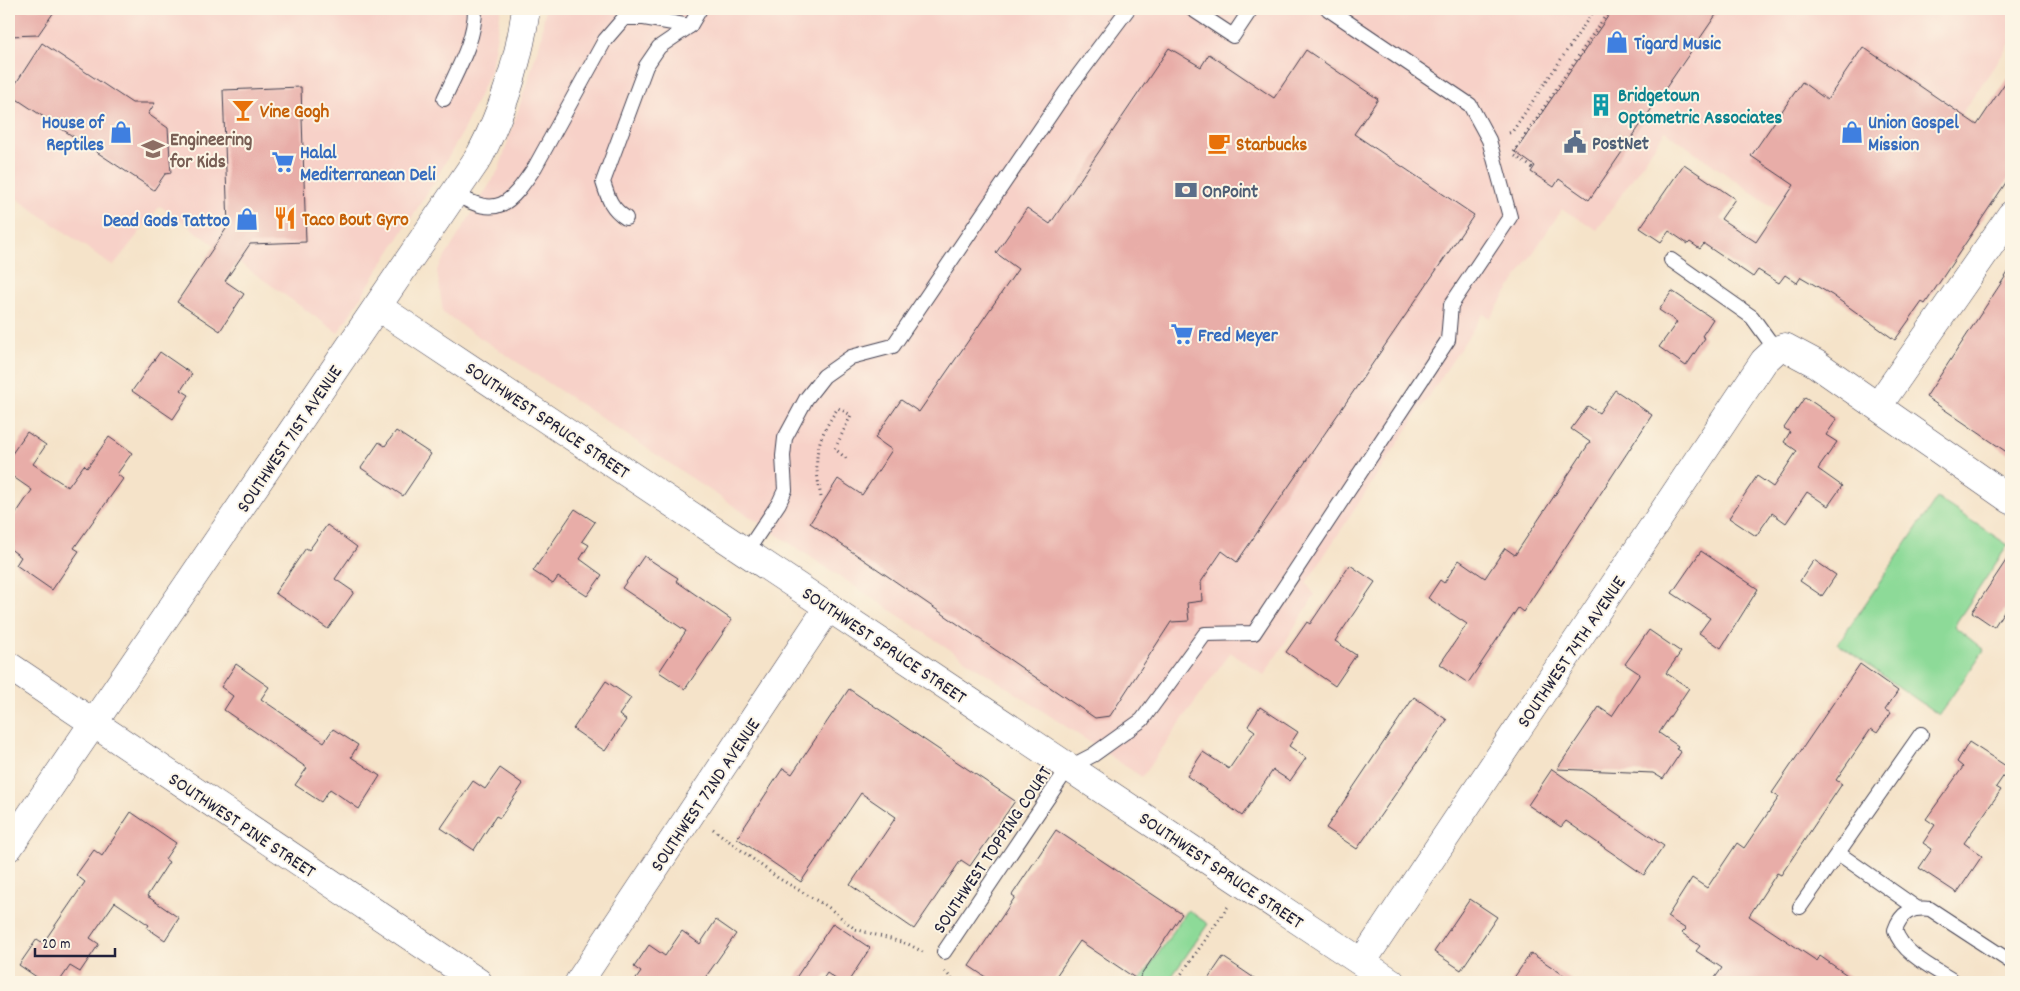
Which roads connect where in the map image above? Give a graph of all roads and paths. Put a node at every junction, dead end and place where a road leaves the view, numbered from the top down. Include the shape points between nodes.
1 (474, 9) edge
2 (526, 9) edge
3 (700, 9) edge
4 (1128, 9) edge
5 (1192, 9) edge
6 (1251, 9) edge
7 (1328, 9) edge
8 (1595, 9) edge
9 (1610, 9) edge
10 (690, 26) junction
11 (444, 99) dead end
12 (1489, 140) junction
13 (1533, 168) dead end
14 (455, 194) junction
15 (2011, 215) edge
16 (626, 218) dead end
17 (1671, 260) dead end
18 (378, 307) junction
19 (1780, 349) junction
20 (1878, 406) junction
21 (847, 459) dead end
22 (821, 497) dead end
23 (2011, 500) edge
24 (747, 551) junction
25 (829, 606) junction
26 (9, 666) edge
27 (92, 723) junction
28 (1921, 734) dead end
29 (1068, 768) junction
30 (690, 814) junction
31 (9, 847) edge
32 (1838, 853) junction
33 (1243, 884) junction
34 (1800, 907) dead end
35 (1915, 907) junction
36 (944, 952) dead end
37 (929, 957) dead end
38 (1362, 962) junction
39 (2011, 962) edge
40 (941, 968) dead end
41 (478, 982) edge
42 (579, 982) edge
43 (954, 982) edge
44 (1176, 982) edge
45 (1391, 982) edge
46 (1955, 982) edge

1 - 11 lane via 469,43
2 - 14 street, SOUTHWEST 71ST AVENUE via 512,77 492,133
3 - 10 lane
4 - 24 lane via 1065,92 893,346 851,357 824,376 806,399 785,438 785,490
5 - 6 lane via 1233,36
7 - 12 lane via 1470,105
8 - 12 path via 1512,132
9 - 13 path via 1512,154
10 - 14 lane via 624,18 605,40 535,167 509,200 484,208
10 - 16 lane via 660,48 646,66 603,182 614,210
12 - 29 lane via 1510,217 1451,305 1448,340 1254,633 1205,634 1142,720 1093,755
14 - 18 street, SOUTHWEST 71ST AVENUE
15 - 20 street
17 - 19 lane via 1752,317
18 - 24 street, SOUTHWEST SPRUCE STREET
18 - 27 street, SOUTHWEST 71ST AVENUE
19 - 20 street via 1815,363
19 - 38 street, SOUTHWEST 74TH AVENUE via 1764,361
20 - 23 street
21 - 22 path via 834,449 851,415 838,408 821,436 816,454
24 - 25 street, SOUTHWEST SPRUCE STREET
25 - 29 street, SOUTHWEST SPRUCE STREET
25 - 30 street, SOUTHWEST 72ND AVENUE
26 - 27 street, SOUTHWEST PINE STREET
27 - 31 street, SOUTHWEST 71ST AVENUE
27 - 41 street, SOUTHWEST PINE STREET
28 - 32 lane
29 - 33 street, SOUTHWEST SPRUCE STREET
29 - 36 lane, SOUTHWEST TOPPING COURT
30 - 37 path via 778,878 828,907 855,929 908,944
30 - 42 street, SOUTHWEST 72ND AVENUE
32 - 34 lane
32 - 35 lane
33 - 38 street, SOUTHWEST SPRUCE STREET
33 - 44 path
35 - 39 lane via 1940,914
35 - 46 lane via 1898,922 1895,930 1898,939
38 - 45 street, SOUTHWEST SPRUCE STREET
40 - 43 path

